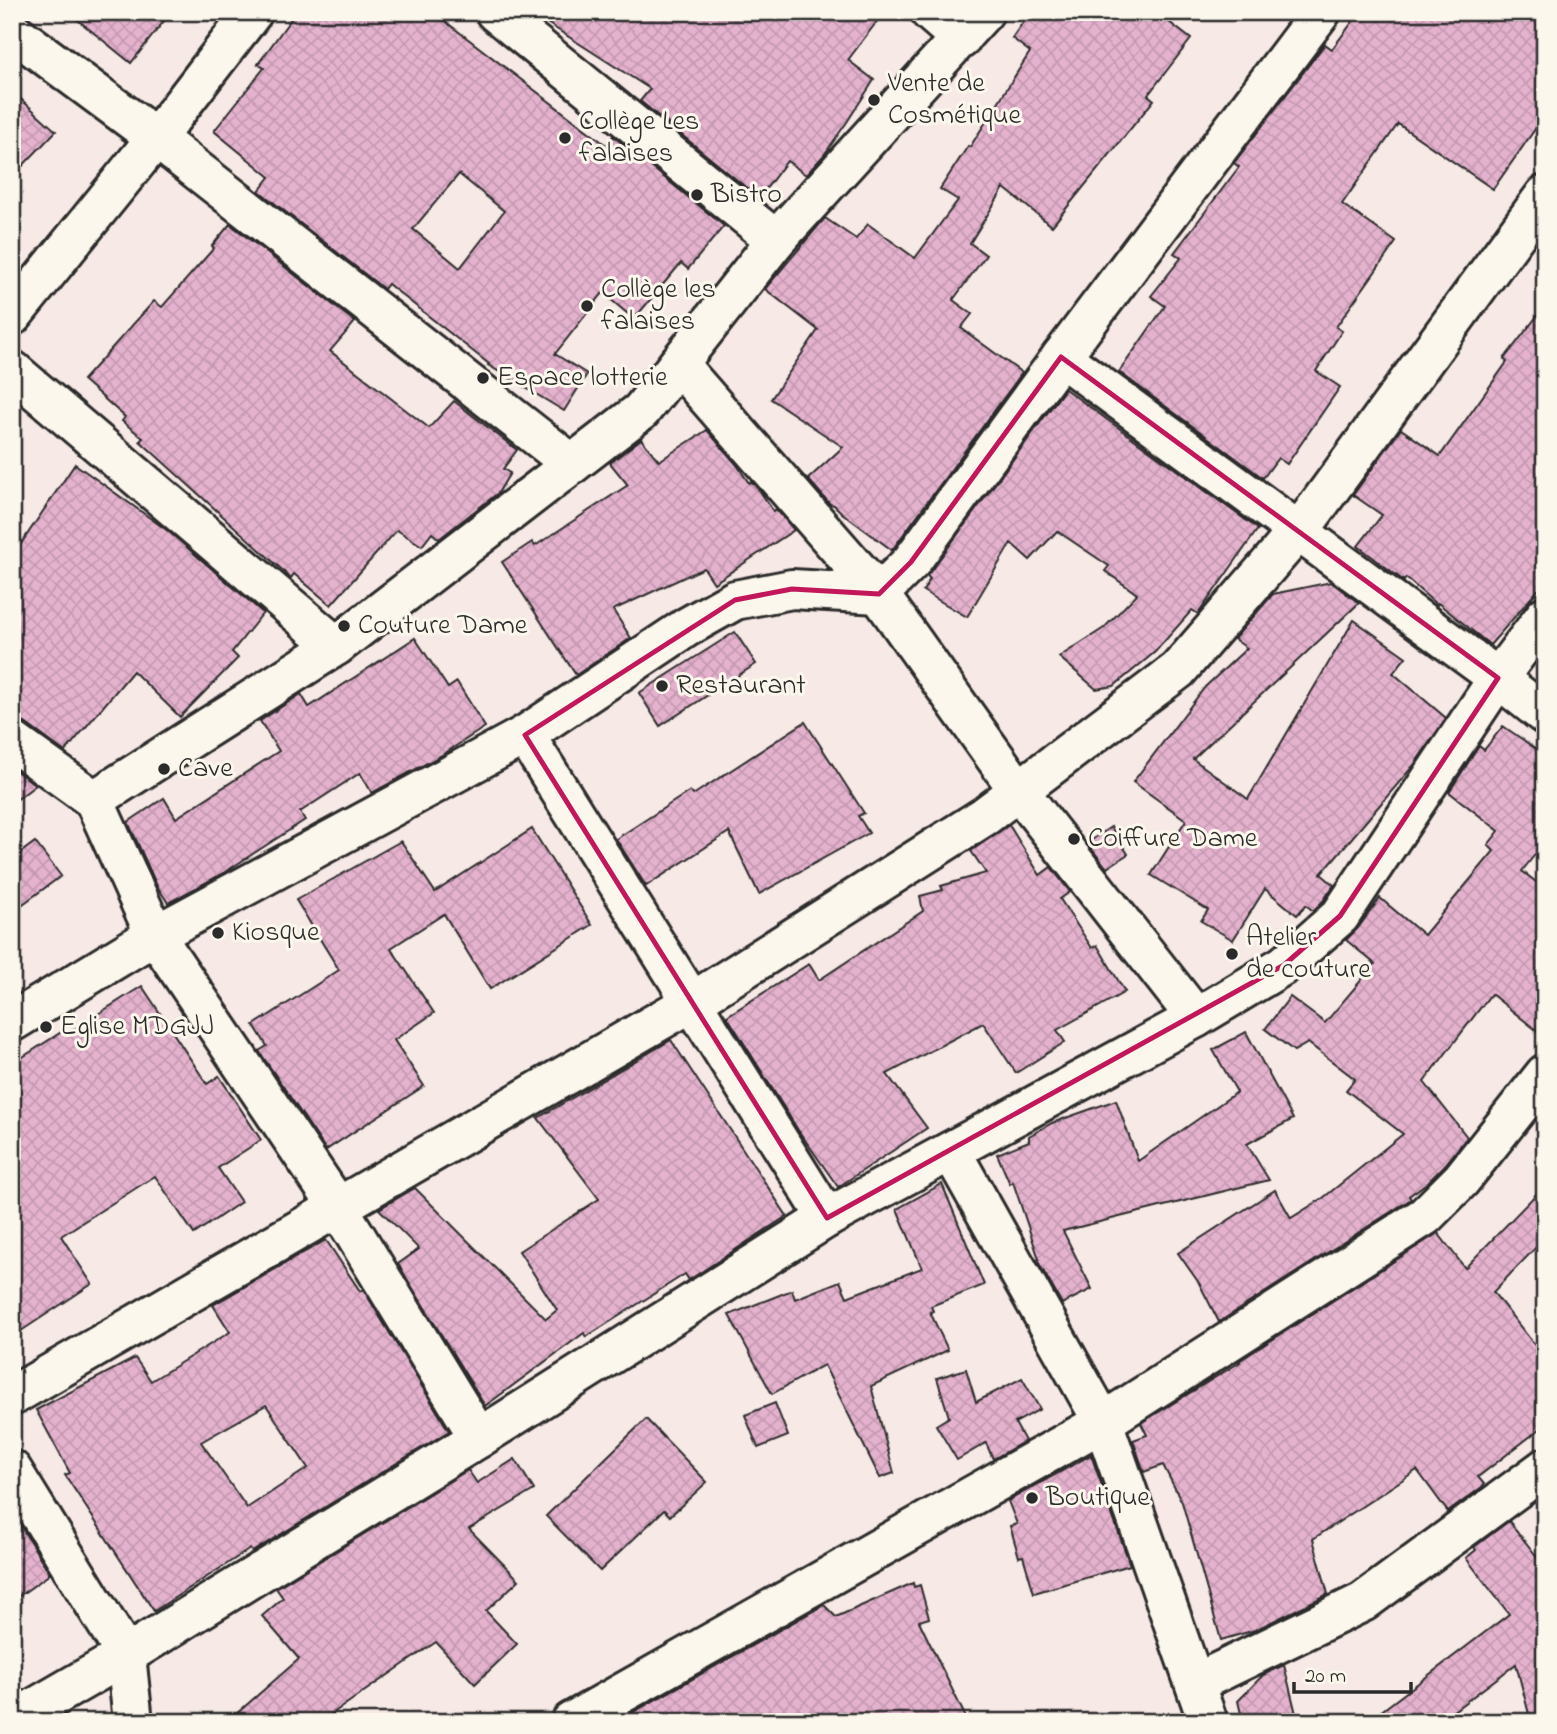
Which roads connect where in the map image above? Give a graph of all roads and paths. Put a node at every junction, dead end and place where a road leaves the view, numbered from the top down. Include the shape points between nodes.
1 (253, 12) edge
2 (495, 12) edge
3 (930, 12) edge
4 (1321, 12) edge
5 (973, 26) edge
6 (12, 31) edge
7 (156, 138) junction
8 (1545, 195) edge
9 (776, 240) junction
10 (12, 316) edge
11 (1061, 357) junction
12 (678, 364) junction
13 (12, 370) edge
14 (572, 464) junction
15 (1298, 532) junction
16 (879, 594) junction
17 (1545, 616) edge
18 (336, 646) junction
19 (1498, 678) junction
20 (1545, 715) edge
21 (525, 735) junction
22 (12, 741) edge
23 (1019, 791) junction
24 (94, 800) junction
25 (155, 935) junction
26 (692, 1002) junction
27 (1196, 1018) junction
28 (12, 1022) edge
29 (1545, 1074) edge
30 (951, 1151) junction
31 (338, 1207) junction
32 (827, 1218) junction
33 (12, 1396) edge
34 (1103, 1422) junction
35 (479, 1438) junction
36 (1545, 1468) edge
37 (12, 1470) edge
38 (126, 1655) junction
39 (1196, 1683) junction
40 (12, 1721) edge
41 (133, 1722) edge
42 (571, 1722) edge
43 (1208, 1722) edge

1 - 7 street
2 - 9 street
3 - 5 street
4 - 11 street
5 - 9 street
6 - 7 street
7 - 10 street
7 - 14 street
8 - 15 street
9 - 12 street
11 - 15 street
11 - 16 street via 911,562
12 - 14 street via 641,411
12 - 16 street
13 - 18 street
14 - 18 street
15 - 19 street
15 - 23 street via 1178,670
16 - 21 street via 792,589 735,600
16 - 23 street
17 - 19 street
18 - 24 street
19 - 20 street
19 - 27 street via 1339,916 1284,965
21 - 25 street
21 - 26 street
22 - 24 street
23 - 26 street
23 - 27 street
24 - 25 street
25 - 28 street
25 - 31 street
26 - 31 street
26 - 32 street
27 - 30 street
29 - 34 street via 1461,1180 1425,1216
30 - 32 street
30 - 34 street
31 - 33 street
31 - 35 street
32 - 35 street
34 - 39 street
34 - 42 street
35 - 38 street
36 - 39 street via 1363,1602
37 - 38 street
38 - 40 street
38 - 41 street
39 - 43 street

